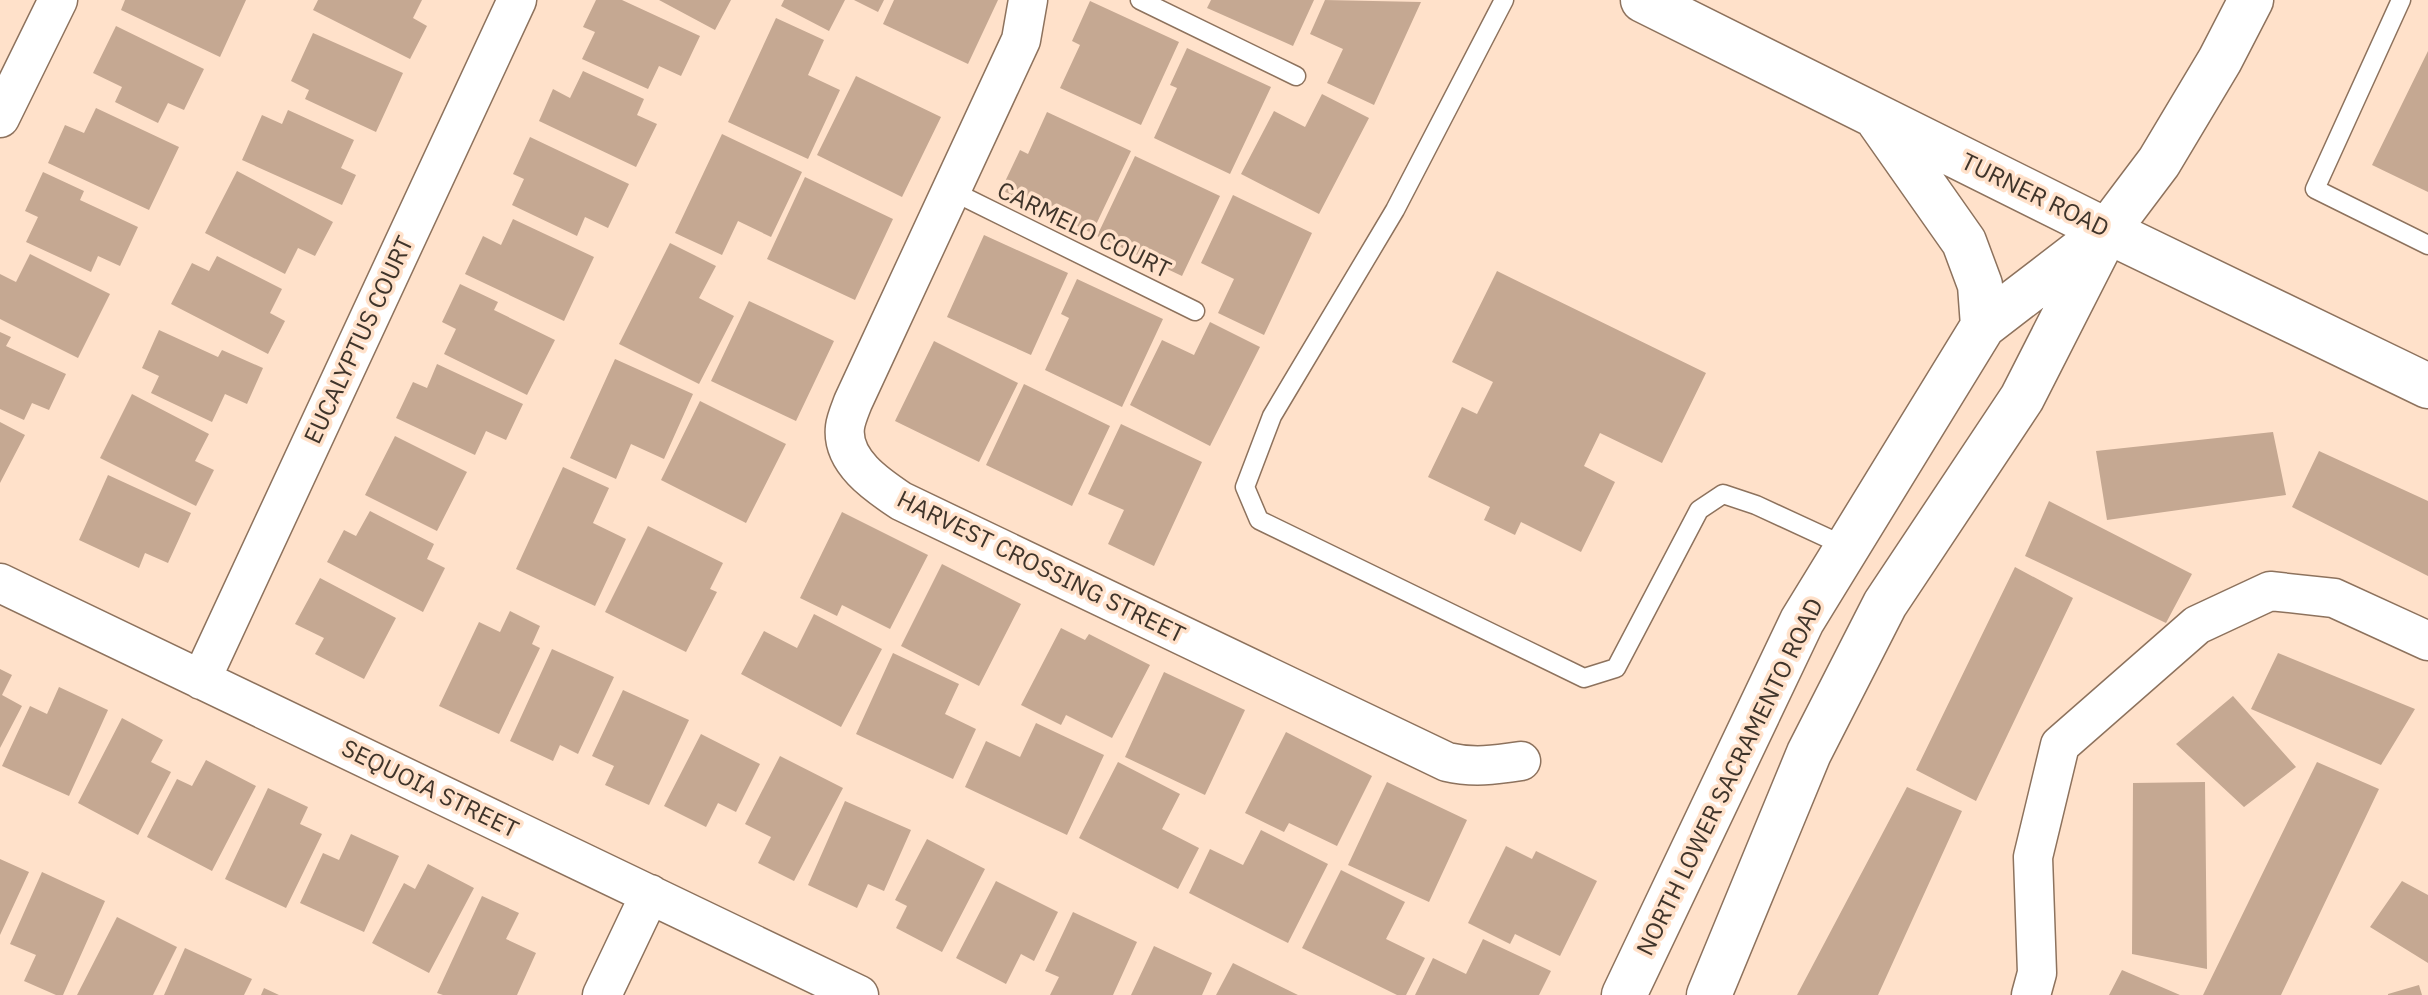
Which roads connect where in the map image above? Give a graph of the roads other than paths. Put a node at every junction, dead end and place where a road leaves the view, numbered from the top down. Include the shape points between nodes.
1 (58, 0) edge
2 (517, 0) edge
3 (1028, 0) edge
4 (1140, 0) edge
5 (1504, 0) edge
6 (1643, 0) edge
7 (2251, 0) edge
8 (2401, 0) edge
9 (1296, 76) dead end
10 (1875, 116) junction
11 (0, 118) edge
12 (952, 191) junction
13 (2107, 231) junction
14 (2428, 245) edge
15 (1195, 311) dead end
16 (1983, 326) junction
17 (2428, 386) edge
18 (1848, 548) junction
19 (0, 583) edge
20 (2428, 641) edge
21 (201, 680) junction
22 (1521, 761) dead end
23 (650, 894) junction
24 (602, 995) edge
25 (859, 995) edge
26 (1624, 995) edge
27 (1709, 995) edge
28 (2031, 995) edge

1 - 11 street
2 - 21 street, EUCALYPTUS COURT
3 - 12 street, HARVEST CROSSING STREET via 1021,40
4 - 9 lane
5 - 18 lane via 1395,210 1272,416 1245,487 1259,520 1584,678 1616,668 1699,510 1723,494
6 - 10 main road, TURNER ROAD
7 - 13 main road via 2159,162
8 - 14 lane via 2315,189
10 - 13 main road, TURNER ROAD
10 - 16 main road via 1964,242 1980,285
12 - 15 lane, CARMELO COURT
12 - 22 street, HARVEST CROSSING STREET via 853,402 845,429 848,450 861,469 901,501 1447,762 1476,767
13 - 16 main road, NORTH LOWER SACRAMENTO ROAD
13 - 17 main road, TURNER ROAD
13 - 27 main road via 2022,398 1885,604 1809,753
16 - 18 main road, NORTH LOWER SACRAMENTO ROAD
18 - 26 main road, NORTH LOWER SACRAMENTO ROAD via 1802,621
19 - 21 street, SEQUOIA STREET
20 - 28 street via 2334,598 2270,591 2197,625 2060,745 2033,857 2037,973
21 - 23 street, SEQUOIA STREET
23 - 24 street
23 - 25 street, SEQUOIA STREET

